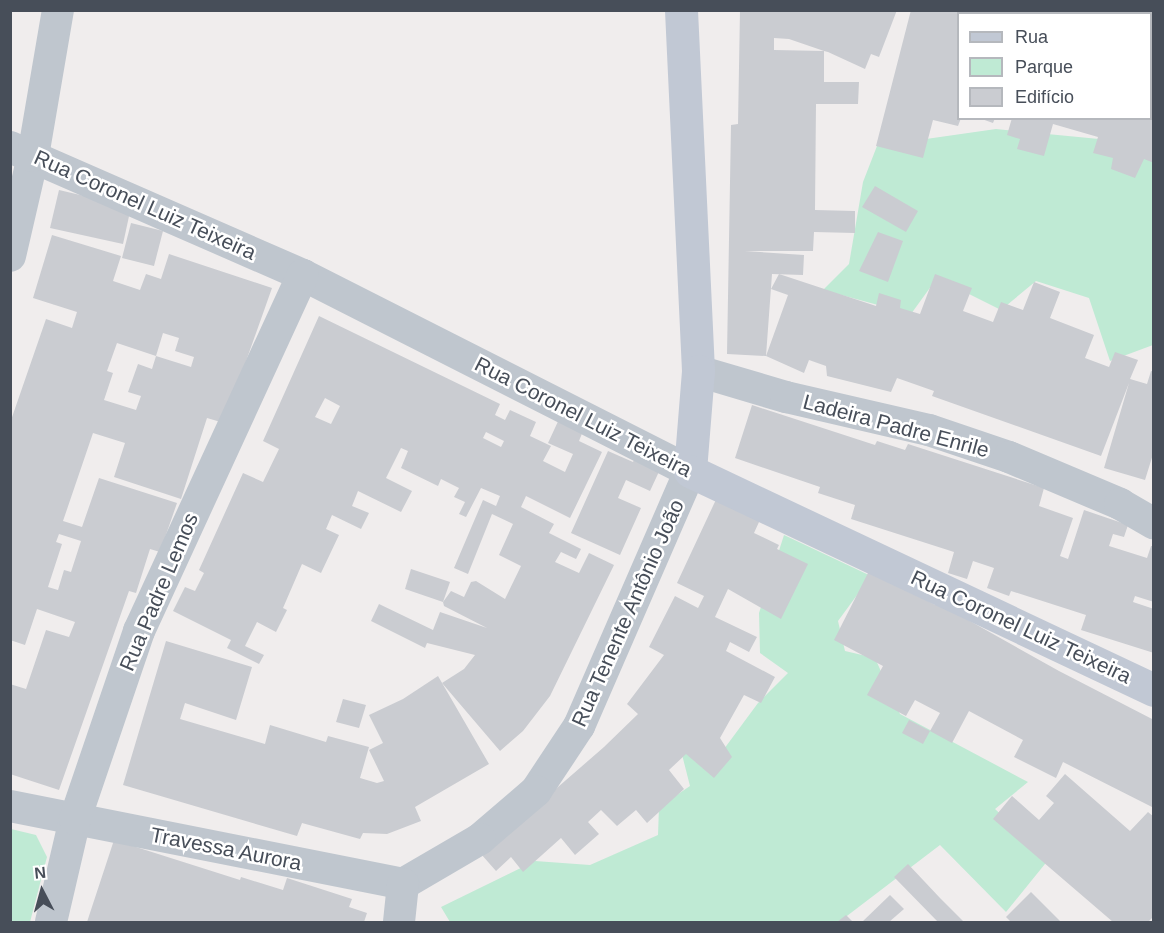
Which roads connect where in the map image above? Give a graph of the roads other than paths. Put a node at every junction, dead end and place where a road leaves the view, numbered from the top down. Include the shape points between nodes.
1 (58, 10) edge
2 (681, 10) edge
3 (22, 151) edge
4 (10, 256) edge
5 (303, 275) junction
6 (698, 371) junction
7 (690, 471) junction
8 (1154, 524) edge
9 (1154, 690) edge
10 (10, 806) edge
11 (75, 819) junction
12 (403, 884) junction
13 (51, 922) edge
14 (399, 922) edge

1 - 3 street
2 - 6 main road, Rua Tenente Antônio João
3 - 4 street
3 - 5 street, Rua Coronel Luiz Teixeira
5 - 7 street, Rua Coronel Luiz Teixeira
5 - 11 street, Rua Padre Lemos via 139,631
6 - 7 main road, Rua Tenente Antônio João
6 - 8 street, Ladeira Padre Enrile via 786,397 929,430 1120,504
7 - 9 main road, Rua Coronel Luiz Teixeira
7 - 12 street, Rua Tenente Antônio João via 579,726 536,791 480,839
10 - 11 street, Travessa Aurora
11 - 12 street, Travessa Aurora
11 - 13 street, Rua Padre Lemos
12 - 14 street

